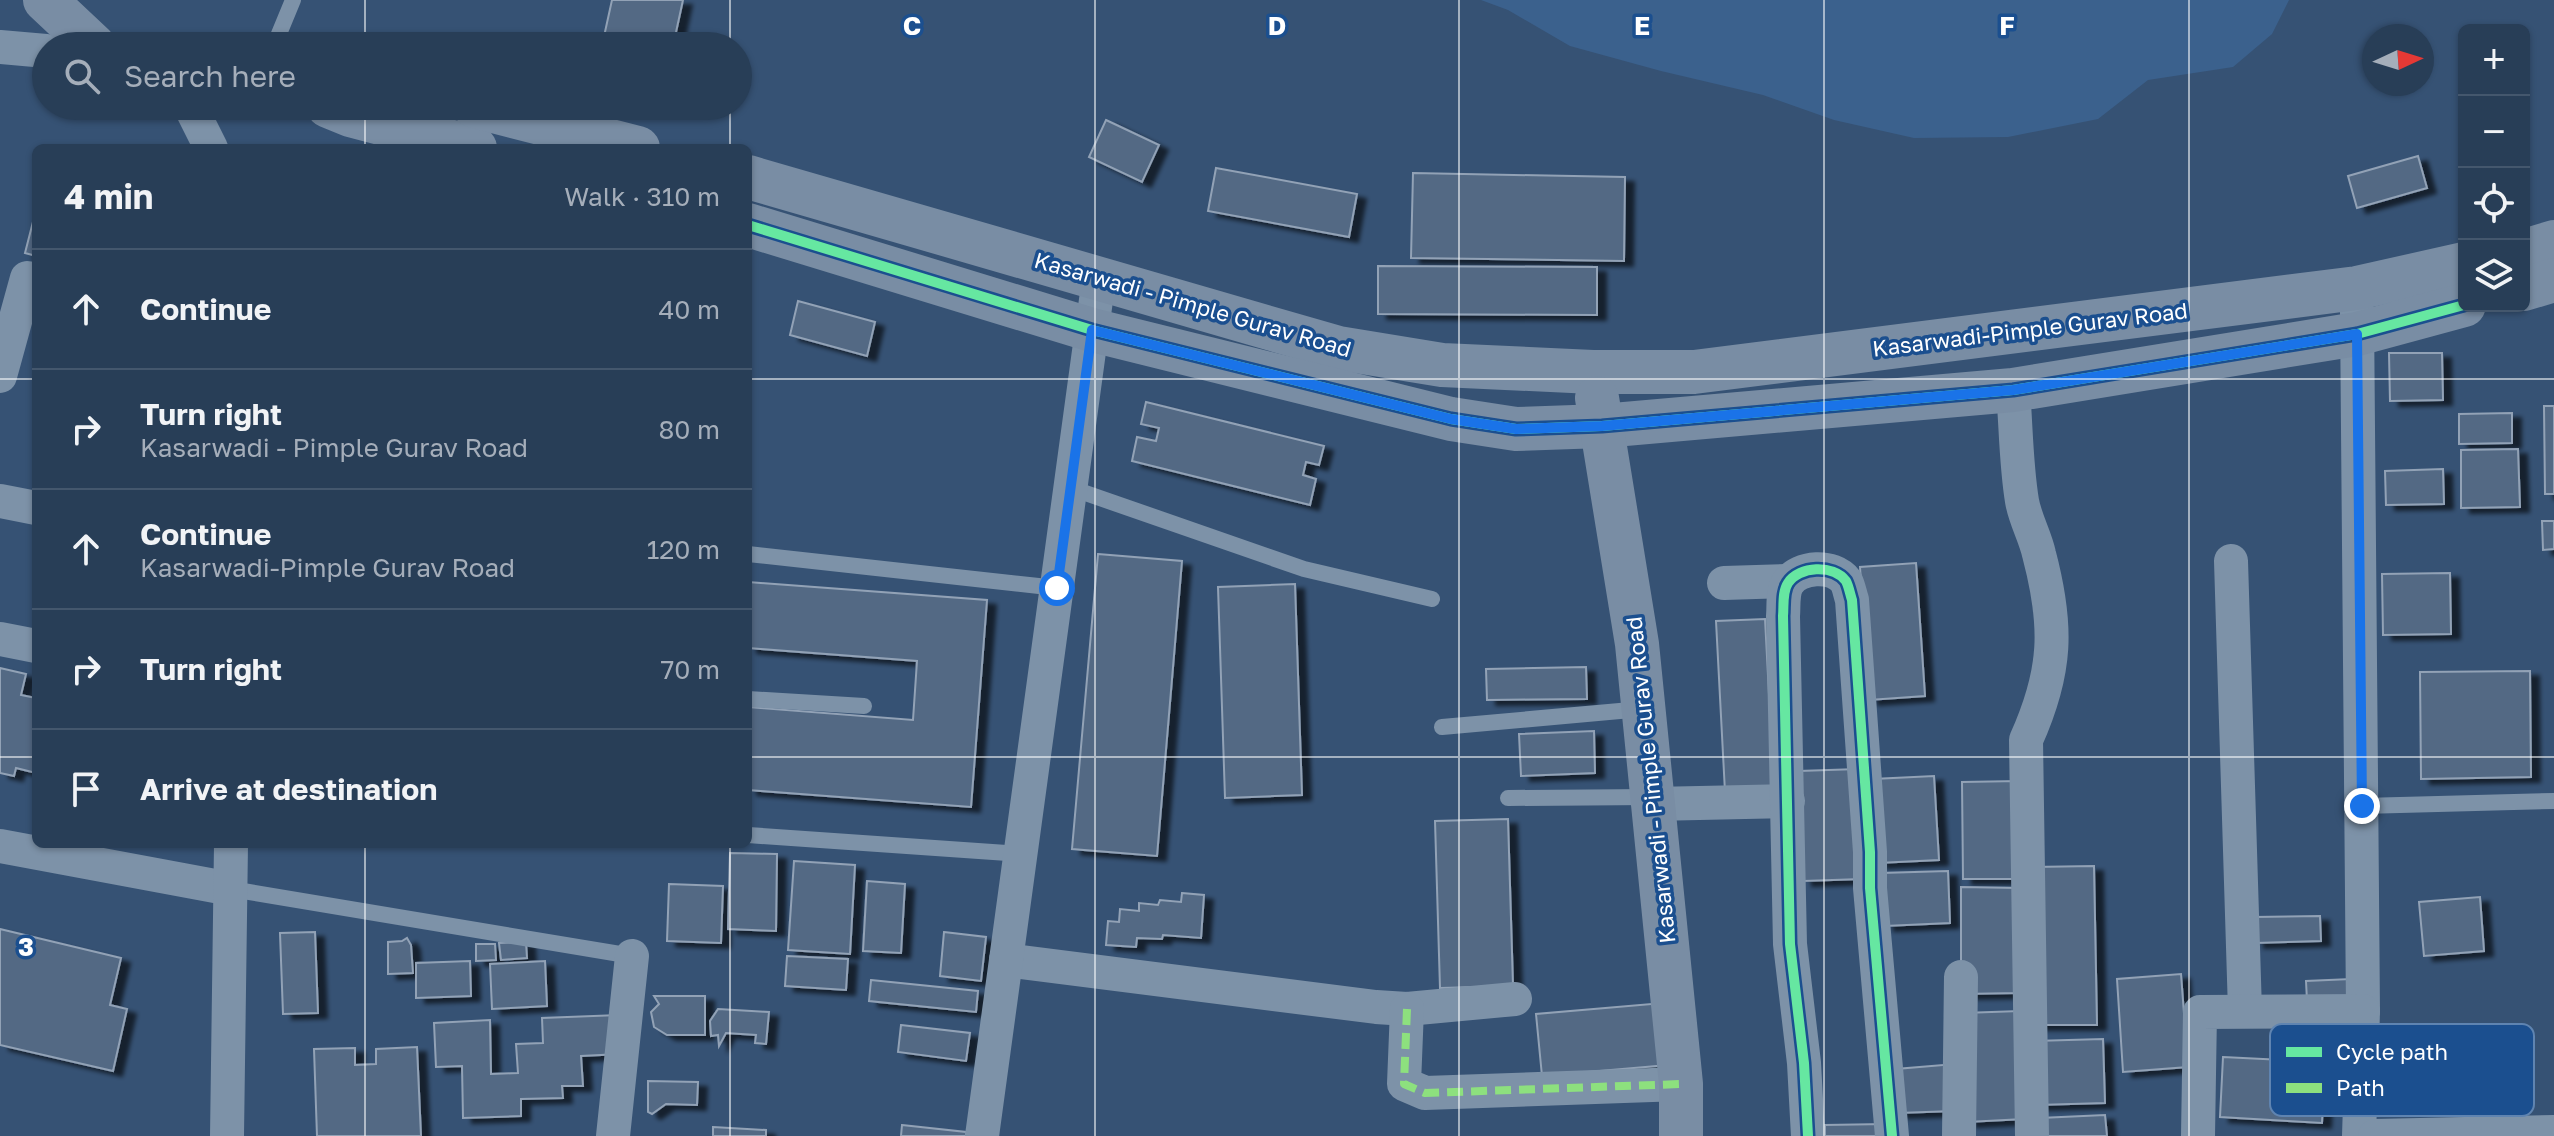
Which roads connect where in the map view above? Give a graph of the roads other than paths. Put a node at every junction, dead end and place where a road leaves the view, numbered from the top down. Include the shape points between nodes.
1 (45, 0) edge
2 (293, 0) edge
3 (79, 32) edge
4 (280, 32) edge
5 (0, 47) edge
6 (32, 50) edge
7 (197, 120) edge
8 (369, 120) edge
9 (529, 120) edge
10 (209, 144) edge
11 (460, 144) edge
12 (622, 144) edge
13 (752, 178) edge
14 (752, 226) edge
15 (2554, 242) edge
16 (2530, 249) edge
17 (2458, 265) edge
18 (21, 276) edge
19 (1099, 278) junction
20 (2554, 280) edge
21 (2530, 287) edge
22 (2357, 288) junction
23 (2458, 307) edge
24 (1092, 330) junction
25 (2357, 334) junction
26 (1593, 372) junction
27 (0, 376) edge
28 (2013, 390) junction
29 (1602, 426) junction
30 (1071, 488) junction
31 (0, 501) edge
32 (32, 507) edge
33 (752, 554) edge
34 (2231, 561) dead end
35 (1789, 581) junction
36 (1724, 583) dead end
37 (1057, 588) junction
38 (1432, 599) dead end
39 (0, 639) edge
40 (32, 645) edge
41 (752, 699) edge
42 (864, 706) dead end
43 (1644, 709) junction
44 (1442, 727) dead end
45 (1508, 798) dead end
46 (1653, 800) junction
47 (1788, 801) junction
48 (2554, 801) edge
49 (2362, 806) junction
50 (752, 835) edge
51 (0, 846) edge
52 (231, 848) edge
53 (1021, 854) junction
54 (231, 889) junction
55 (632, 956) joint
56 (1006, 960) junction
57 (1961, 977) dead end
58 (1515, 999) dead end
59 (1407, 1009) junction
60 (2245, 1011) junction
61 (2363, 1011) junction
62 (2363, 1024) edge
63 (1681, 1084) junction
64 (2360, 1116) edge
65 (2554, 1132) edge
66 (227, 1136) edge
67 (613, 1136) edge
68 (982, 1136) edge
69 (1681, 1136) edge
70 (1808, 1136) edge
71 (1892, 1136) edge
72 (1959, 1136) edge
73 (2032, 1136) edge
74 (2198, 1136) edge
75 (2359, 1136) edge
76 (2375, 1136) edge

1 - 3 street
2 - 4 lane
5 - 6 street
7 - 10 street
8 - 11 street
9 - 12 street
13 - 19 street, Kasarwadi - Pimple Gurav Road
14 - 24 street, Kasarwadi - Pimple Gurav Road
15 - 16 street
17 - 22 street, Kasarwadi-Pimple Gurav Road
18 - 27 street
19 - 24 street
19 - 26 street, Kasarwadi - Pimple Gurav Road via 1338,348 1442,365
20 - 21 street
22 - 25 street
22 - 26 street, Kasarwadi-Pimple Gurav Road via 1694,372
23 - 25 street
24 - 29 street, Kasarwadi - Pimple Gurav Road via 1451,419 1516,429
24 - 30 street
25 - 28 street
25 - 49 street
26 - 29 street, Kasarwadi - Pimple Gurav Road
28 - 29 street
28 - 73 street via 2022,503 2039,551 2052,624 2052,655 2026,740
29 - 43 street, Kasarwadi - Pimple Gurav Road
30 - 37 street
30 - 38 lane via 1304,569
31 - 32 street
33 - 37 lane
34 - 60 street
35 - 36 street
35 - 47 street via 1783,616
35 - 71 street via 1811,570 1837,573 1852,600
37 - 53 street
39 - 40 street
41 - 42 lane
43 - 44 lane
43 - 46 street, Kasarwadi - Pimple Gurav Road
45 - 46 lane
46 - 47 street
46 - 63 street, Kasarwadi - Pimple Gurav Road
47 - 70 street via 1790,944
48 - 49 lane
49 - 61 street
50 - 53 lane
51 - 54 street
52 - 54 street
53 - 56 street
54 - 55 lane
54 - 66 street
55 - 67 street
56 - 59 street
56 - 68 street
57 - 72 street
58 - 59 street
59 - 63 street via 1404,1084 1425,1093
60 - 61 street
60 - 74 street via 2200,1012
61 - 62 street
63 - 69 street, Kasarwadi - Pimple Gurav Road
64 - 75 street
65 - 76 street

